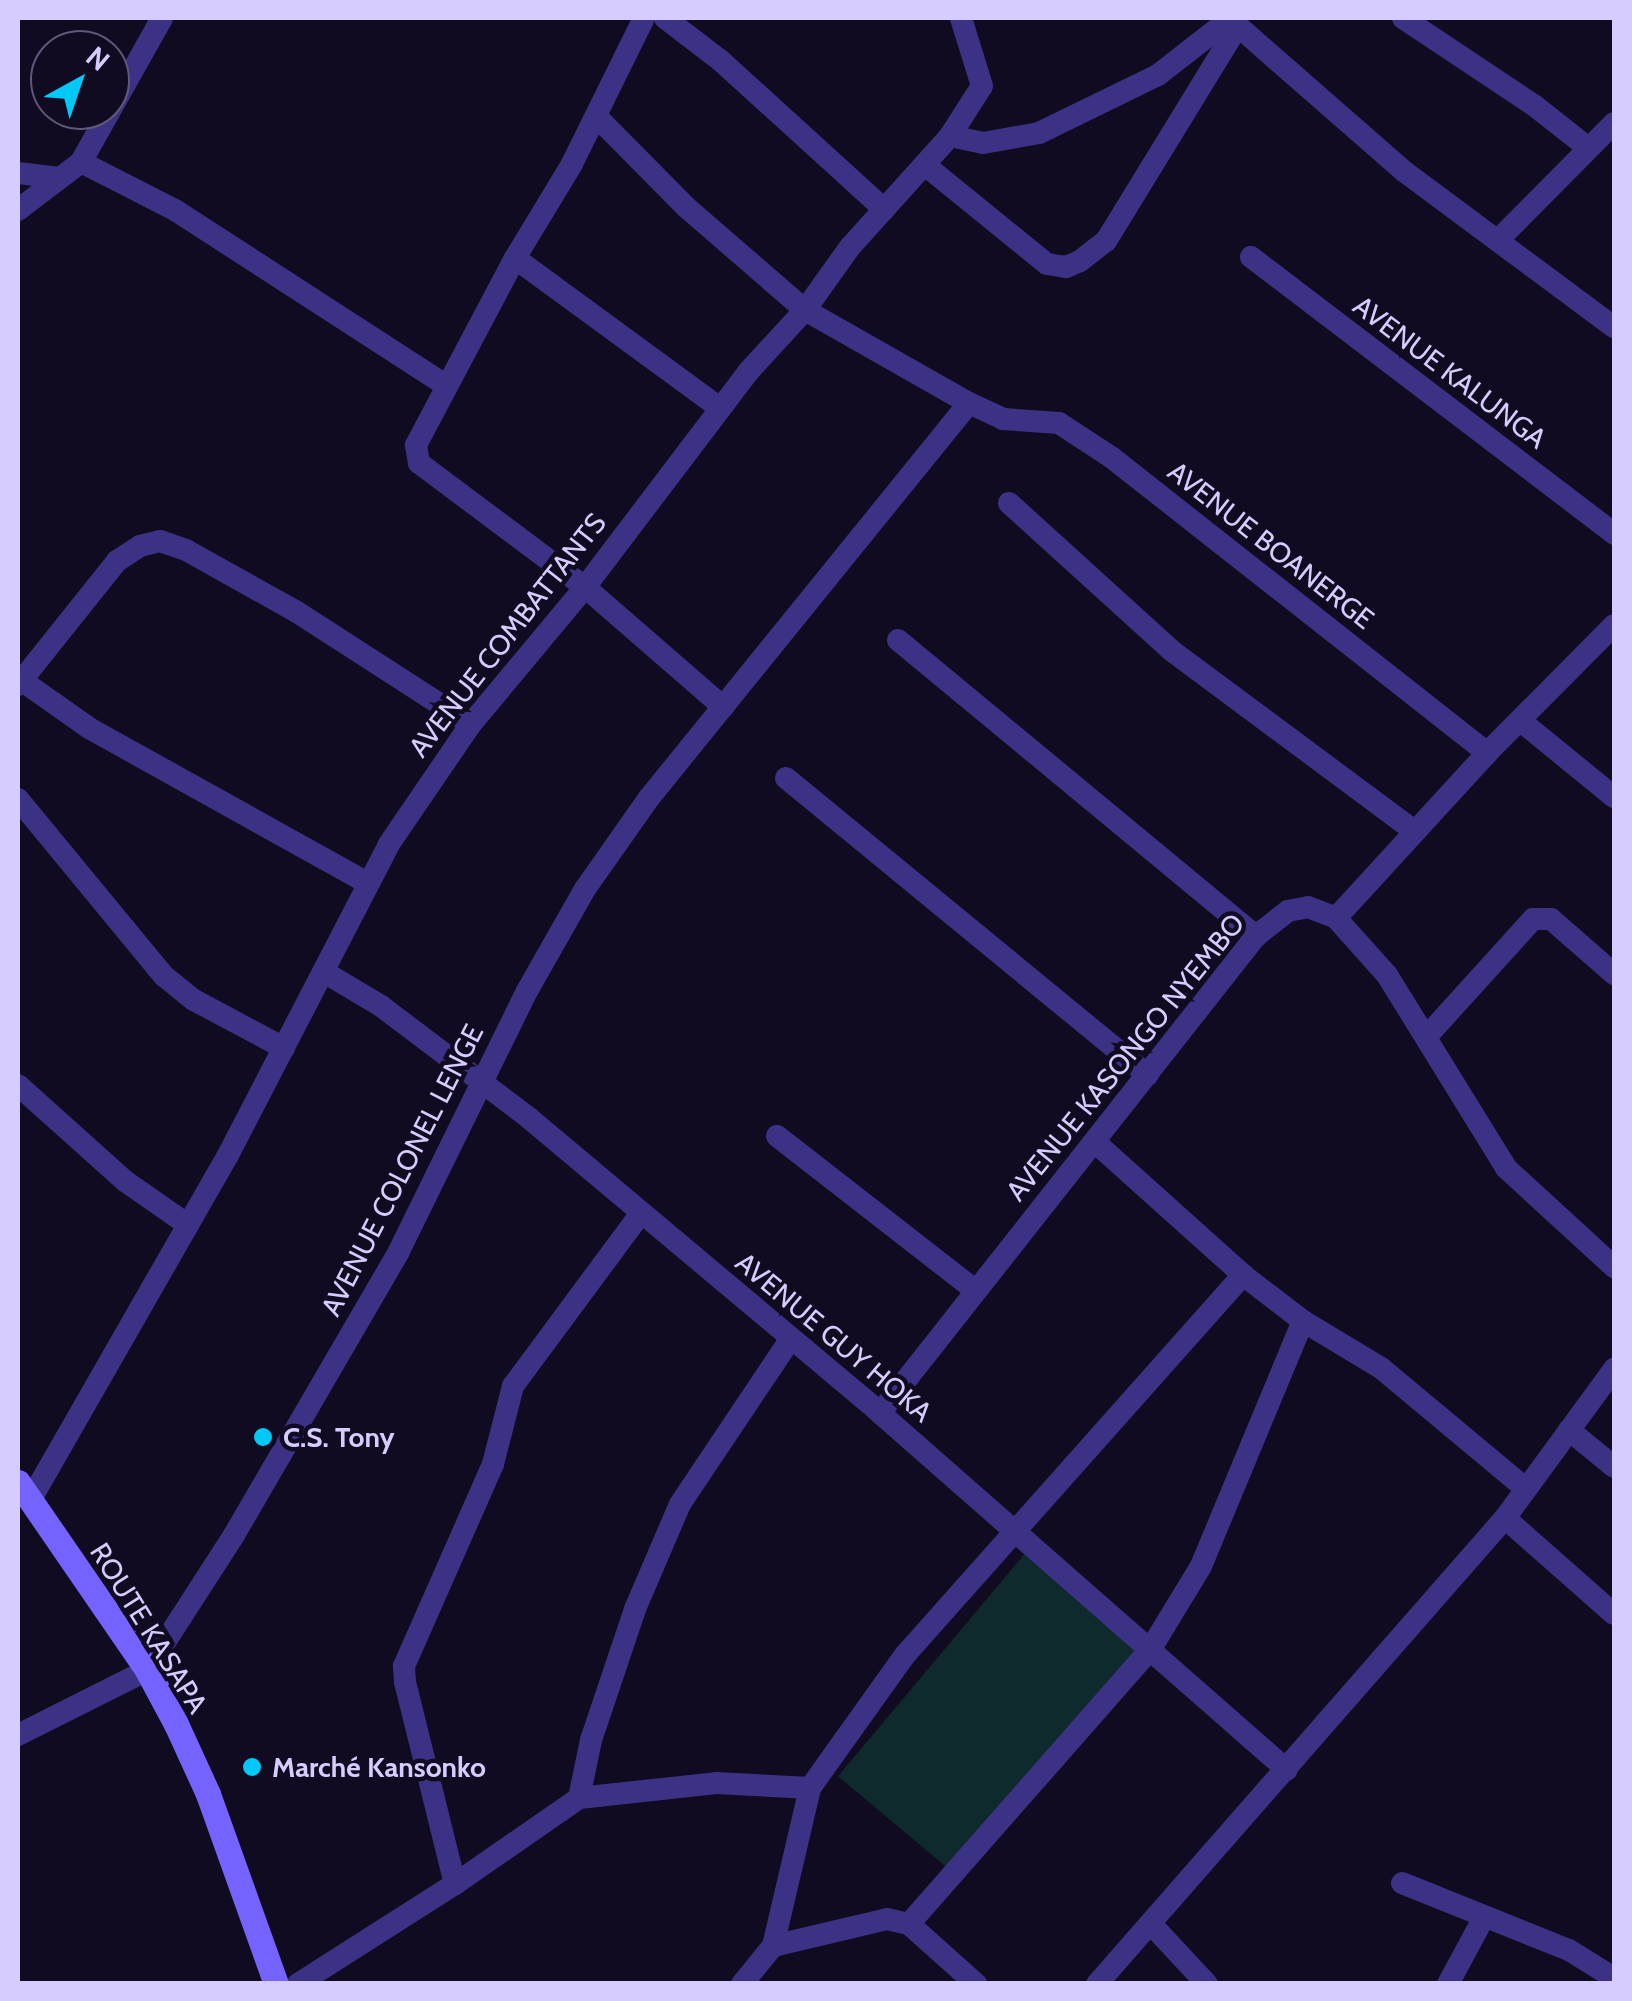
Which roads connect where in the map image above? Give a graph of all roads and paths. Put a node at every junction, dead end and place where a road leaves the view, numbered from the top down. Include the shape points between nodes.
1 (162, 18) edge
2 (644, 18) edge
3 (665, 18) edge
4 (961, 18) edge
5 (1403, 18) edge
6 (1233, 21) edge
7 (596, 116) junction
8 (1614, 123) edge
9 (950, 136) junction
10 (1587, 147) junction
11 (81, 162) junction
12 (925, 165) junction
13 (18, 173) edge
14 (60, 178) junction
15 (884, 209) junction
16 (18, 210) edge
17 (1499, 239) junction
18 (1251, 257) dead end
19 (515, 258) junction
20 (805, 310) junction
21 (1614, 327) edge
22 (445, 386) junction
23 (969, 403) junction
24 (720, 408) junction
25 (1009, 503) dead end
26 (1614, 534) edge
27 (585, 587) junction
28 (1614, 625) edge
29 (898, 640) dead end
30 (19, 683) edge
31 (724, 707) junction
32 (1522, 722) junction
33 (471, 724) junction
34 (1487, 753) junction
35 (786, 778) dead end
36 (1614, 797) edge
37 (18, 799) edge
38 (1414, 831) junction
39 (367, 882) junction
40 (1336, 918) junction
41 (1256, 936) junction
42 (324, 972) junction
43 (1614, 974) edge
44 (1428, 1036) junction
45 (284, 1048) junction
46 (1148, 1075) junction
47 (482, 1082) junction
48 (18, 1085) edge
49 (777, 1136) dead end
50 (1096, 1143) junction
51 (641, 1213) junction
52 (188, 1226) junction
53 (1614, 1267) edge
54 (1243, 1275) junction
55 (975, 1290) junction
56 (1303, 1321) junction
57 (789, 1341) junction
58 (1614, 1369) edge
59 (880, 1414) junction
60 (1569, 1430) junction
61 (1614, 1467) edge
62 (1526, 1488) junction
63 (24, 1490) edge
64 (1505, 1518) junction
65 (1017, 1532) junction
66 (1614, 1614) edge
67 (1150, 1650) junction
68 (147, 1670) junction
69 (18, 1734) edge
70 (1287, 1770) junction
71 (810, 1788) junction
72 (579, 1798) junction
73 (1402, 1883) dead end
74 (455, 1884) junction
75 (1484, 1919) junction
76 (909, 1924) junction
77 (1150, 1924) junction
78 (773, 1946) junction
79 (1614, 1978) edge
80 (974, 1982) edge
81 (276, 1984) edge
82 (298, 1984) edge
83 (742, 1984) edge
84 (1097, 1984) edge
85 (1207, 1984) edge
86 (1448, 1984) edge

1 - 11 street
2 - 7 street
3 - 15 street
4 - 9 street, AVENUE COMBATTANTS via 982,86
5 - 10 street
6 - 9 street via 1158,75 1040,134 984,143
6 - 12 street via 1106,240 1080,261 1047,264
6 - 17 street via 1405,172
7 - 19 street
7 - 20 street, AVENUE BOANERGE via 686,207
8 - 10 street
9 - 12 street, AVENUE COMBATTANTS
10 - 17 street
11 - 14 street
11 - 22 street via 175,210
12 - 15 street, AVENUE COMBATTANTS
13 - 14 street
14 - 16 street
15 - 20 street, AVENUE COMBATTANTS
17 - 21 street
18 - 26 street, AVENUE KALUNGA
19 - 22 street
19 - 24 street
20 - 23 street, AVENUE BOANERGE
20 - 24 street, AVENUE COMBATTANTS
22 - 27 street via 416,445 420,463
23 - 31 street, AVENUE COLONEL LENGE
23 - 34 street, AVENUE BOANERGE via 1003,418 1059,424 1111,457
24 - 27 street, AVENUE COMBATTANTS
25 - 38 street via 1172,652
27 - 31 street
27 - 33 street, AVENUE COMBATTANTS
28 - 32 street
29 - 41 street
30 - 33 street via 117,561 160,541 297,612
30 - 39 street
31 - 47 street, AVENUE COLONEL LENGE via 585,890
32 - 34 street
32 - 36 street
33 - 39 street, AVENUE COMBATTANTS
34 - 38 street
35 - 46 street
37 - 45 street via 164,976 194,1000
38 - 40 street
39 - 42 street, AVENUE COMBATTANTS
40 - 41 street, AVENUE KASONGO NYEMBO via 1308,907 1288,911
40 - 44 street via 1388,974
41 - 46 street, AVENUE KASONGO NYEMBO
42 - 45 street, AVENUE COMBATTANTS
42 - 47 street, AVENUE GUY HOKA via 382,1006
43 - 44 street via 1550,919 1533,919
44 - 53 street via 1506,1168
45 - 52 street, AVENUE COMBATTANTS
46 - 50 street, AVENUE KASONGO NYEMBO
47 - 51 street, AVENUE GUY HOKA
47 - 68 street, AVENUE COLONEL LENGE via 370,1301
48 - 52 street via 125,1181
49 - 55 street
50 - 54 street
50 - 55 street, AVENUE KASONGO NYEMBO
51 - 57 street, AVENUE GUY HOKA
51 - 74 street via 514,1386 494,1464 404,1666
52 - 63 street, AVENUE COMBATTANTS
54 - 56 street
54 - 65 street
55 - 59 street, AVENUE KASONGO NYEMBO
56 - 62 street via 1381,1368
56 - 67 street via 1200,1566
57 - 59 street, AVENUE GUY HOKA
57 - 72 street via 680,1504 635,1608
58 - 60 street
59 - 65 street, AVENUE GUY HOKA
60 - 61 street
60 - 62 street
62 - 64 street
63 - 68 main road, ROUTE KASAPA
64 - 66 street
64 - 70 street
65 - 67 street, AVENUE GUY HOKA
65 - 71 street via 905,1656
67 - 70 street, AVENUE GUY HOKA
67 - 76 street
68 - 69 street
68 - 81 main road, ROUTE KASAPA via 208,1794
70 - 77 street
71 - 72 street via 716,1783
71 - 78 street
72 - 74 street
73 - 75 street
74 - 82 street
75 - 79 street via 1569,1950
75 - 86 street
76 - 78 street via 868,1921
76 - 80 street
77 - 84 street
77 - 85 street
78 - 83 street

